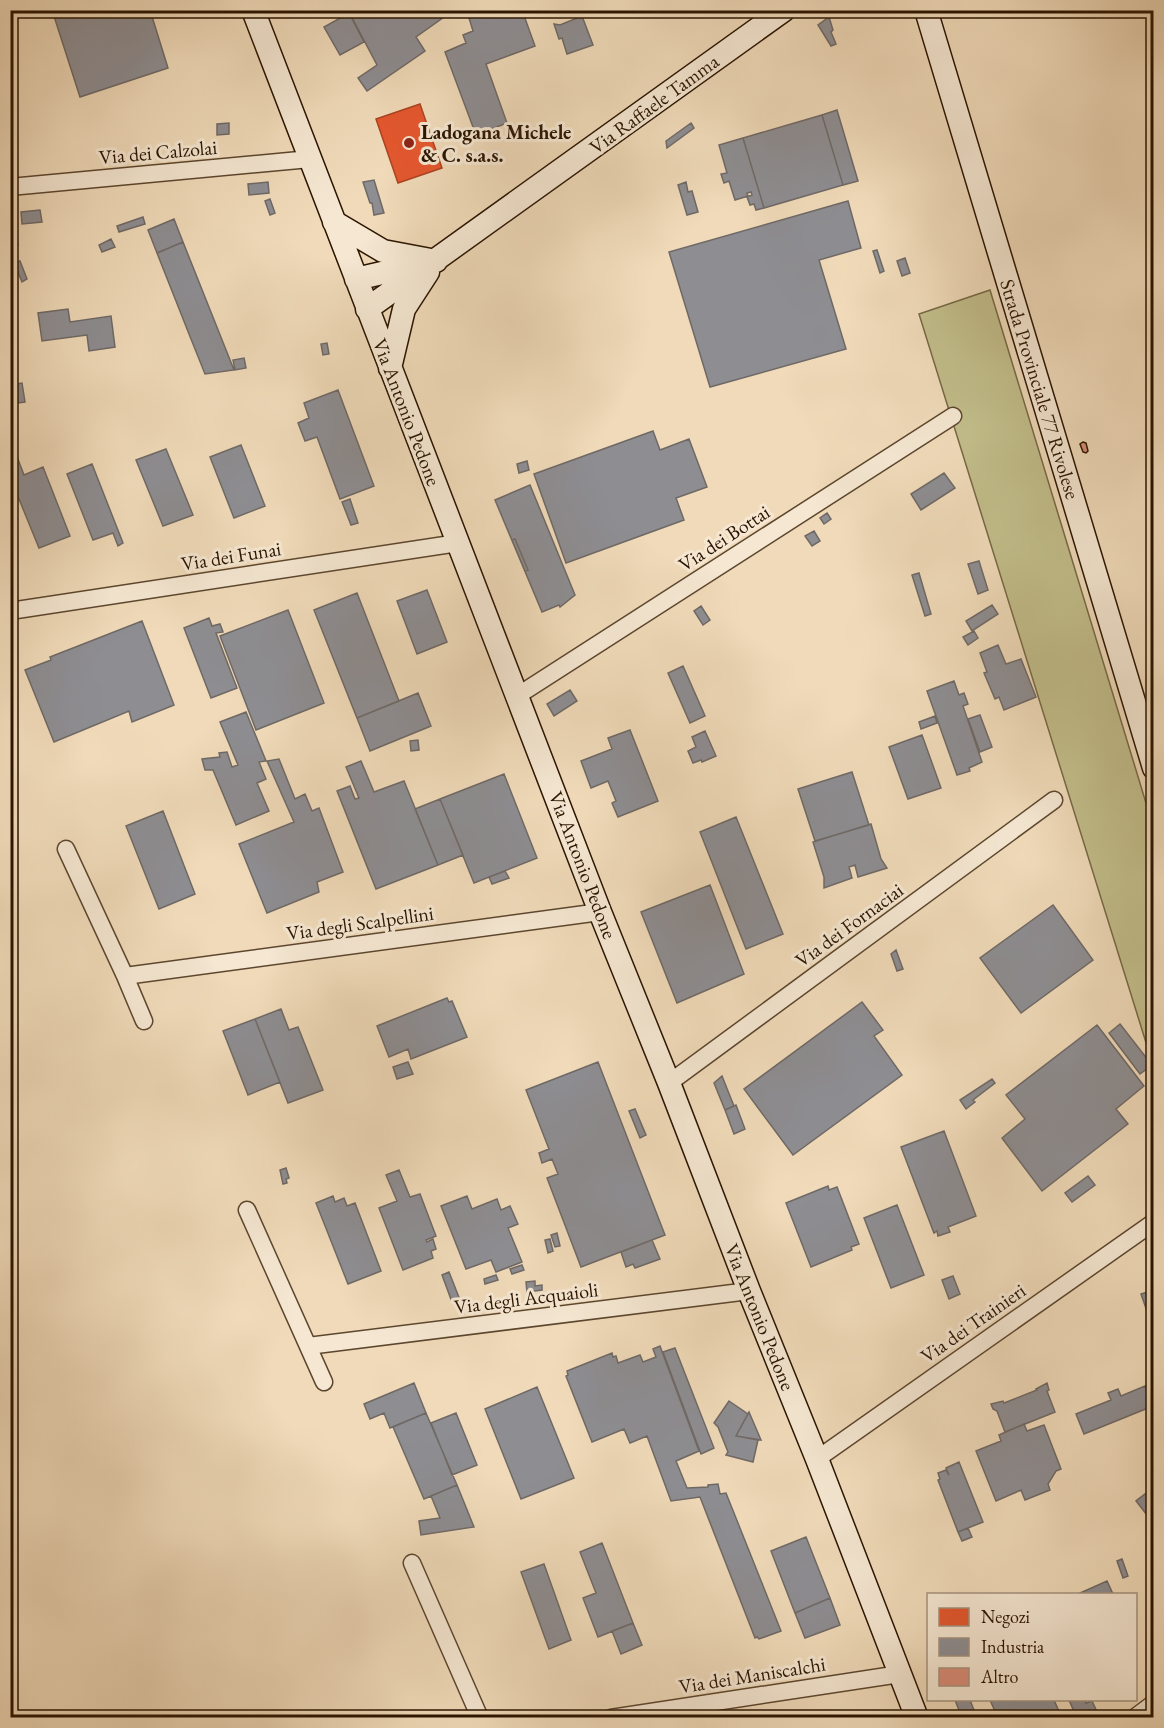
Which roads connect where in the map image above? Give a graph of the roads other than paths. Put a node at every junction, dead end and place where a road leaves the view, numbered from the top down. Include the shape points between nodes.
1 (253, 10) edge
2 (784, 10) edge
3 (926, 10) edge
4 (310, 159) junction
5 (10, 187) edge
6 (334, 222) junction
7 (436, 261) junction
8 (356, 279) junction
9 (367, 309) junction
10 (390, 368) junction
11 (953, 416) dead end
12 (458, 543) junction
13 (10, 610) edge
14 (517, 696) junction
15 (1154, 768) edge
16 (1054, 800) dead end
17 (66, 849) dead end
18 (600, 912) junction
19 (125, 976) junction
20 (144, 1021) dead end
21 (669, 1083) junction
22 (246, 1210) dead end
23 (1154, 1222) edge
24 (749, 1292) junction
25 (308, 1346) junction
26 (324, 1382) dead end
27 (817, 1459) junction
28 (412, 1563) dead end
29 (900, 1674) junction
30 (1154, 1703) edge
31 (480, 1718) edge
32 (611, 1718) edge
33 (917, 1718) edge
34 (1134, 1718) edge

1 - 4 street, Via Antonio Pedone
2 - 7 street, Via Raffaele Tamma
3 - 15 street, Strada Provinciale 77 Rivolese
4 - 5 street, Via dei Calzolai
4 - 6 street, Via Antonio Pedone
6 - 7 street via 383,251
6 - 8 street, Via Antonio Pedone
7 - 8 street
7 - 9 street, Via Raffaele Tamma
7 - 10 street via 404,309
8 - 9 street, Via Antonio Pedone
9 - 10 street, Via Antonio Pedone
10 - 12 street, Via Antonio Pedone
11 - 14 street, Via dei Bottai
12 - 13 street, Via dei Funai
12 - 14 street, Via Antonio Pedone
14 - 18 street, Via Antonio Pedone
16 - 21 street, Via dei Fornaciai
17 - 19 street
18 - 19 street, Via degli Scalpellini
18 - 21 street, Via Antonio Pedone
19 - 20 street
21 - 24 street, Via Antonio Pedone
22 - 25 street
23 - 27 street, Via dei Trainieri
24 - 25 street, Via degli Acquaioli
24 - 27 street, Via Antonio Pedone
25 - 26 street
27 - 29 street, Via Antonio Pedone
28 - 31 street
29 - 32 street, Via dei Maniscalchi
29 - 33 street, Via Antonio Pedone
30 - 34 street

